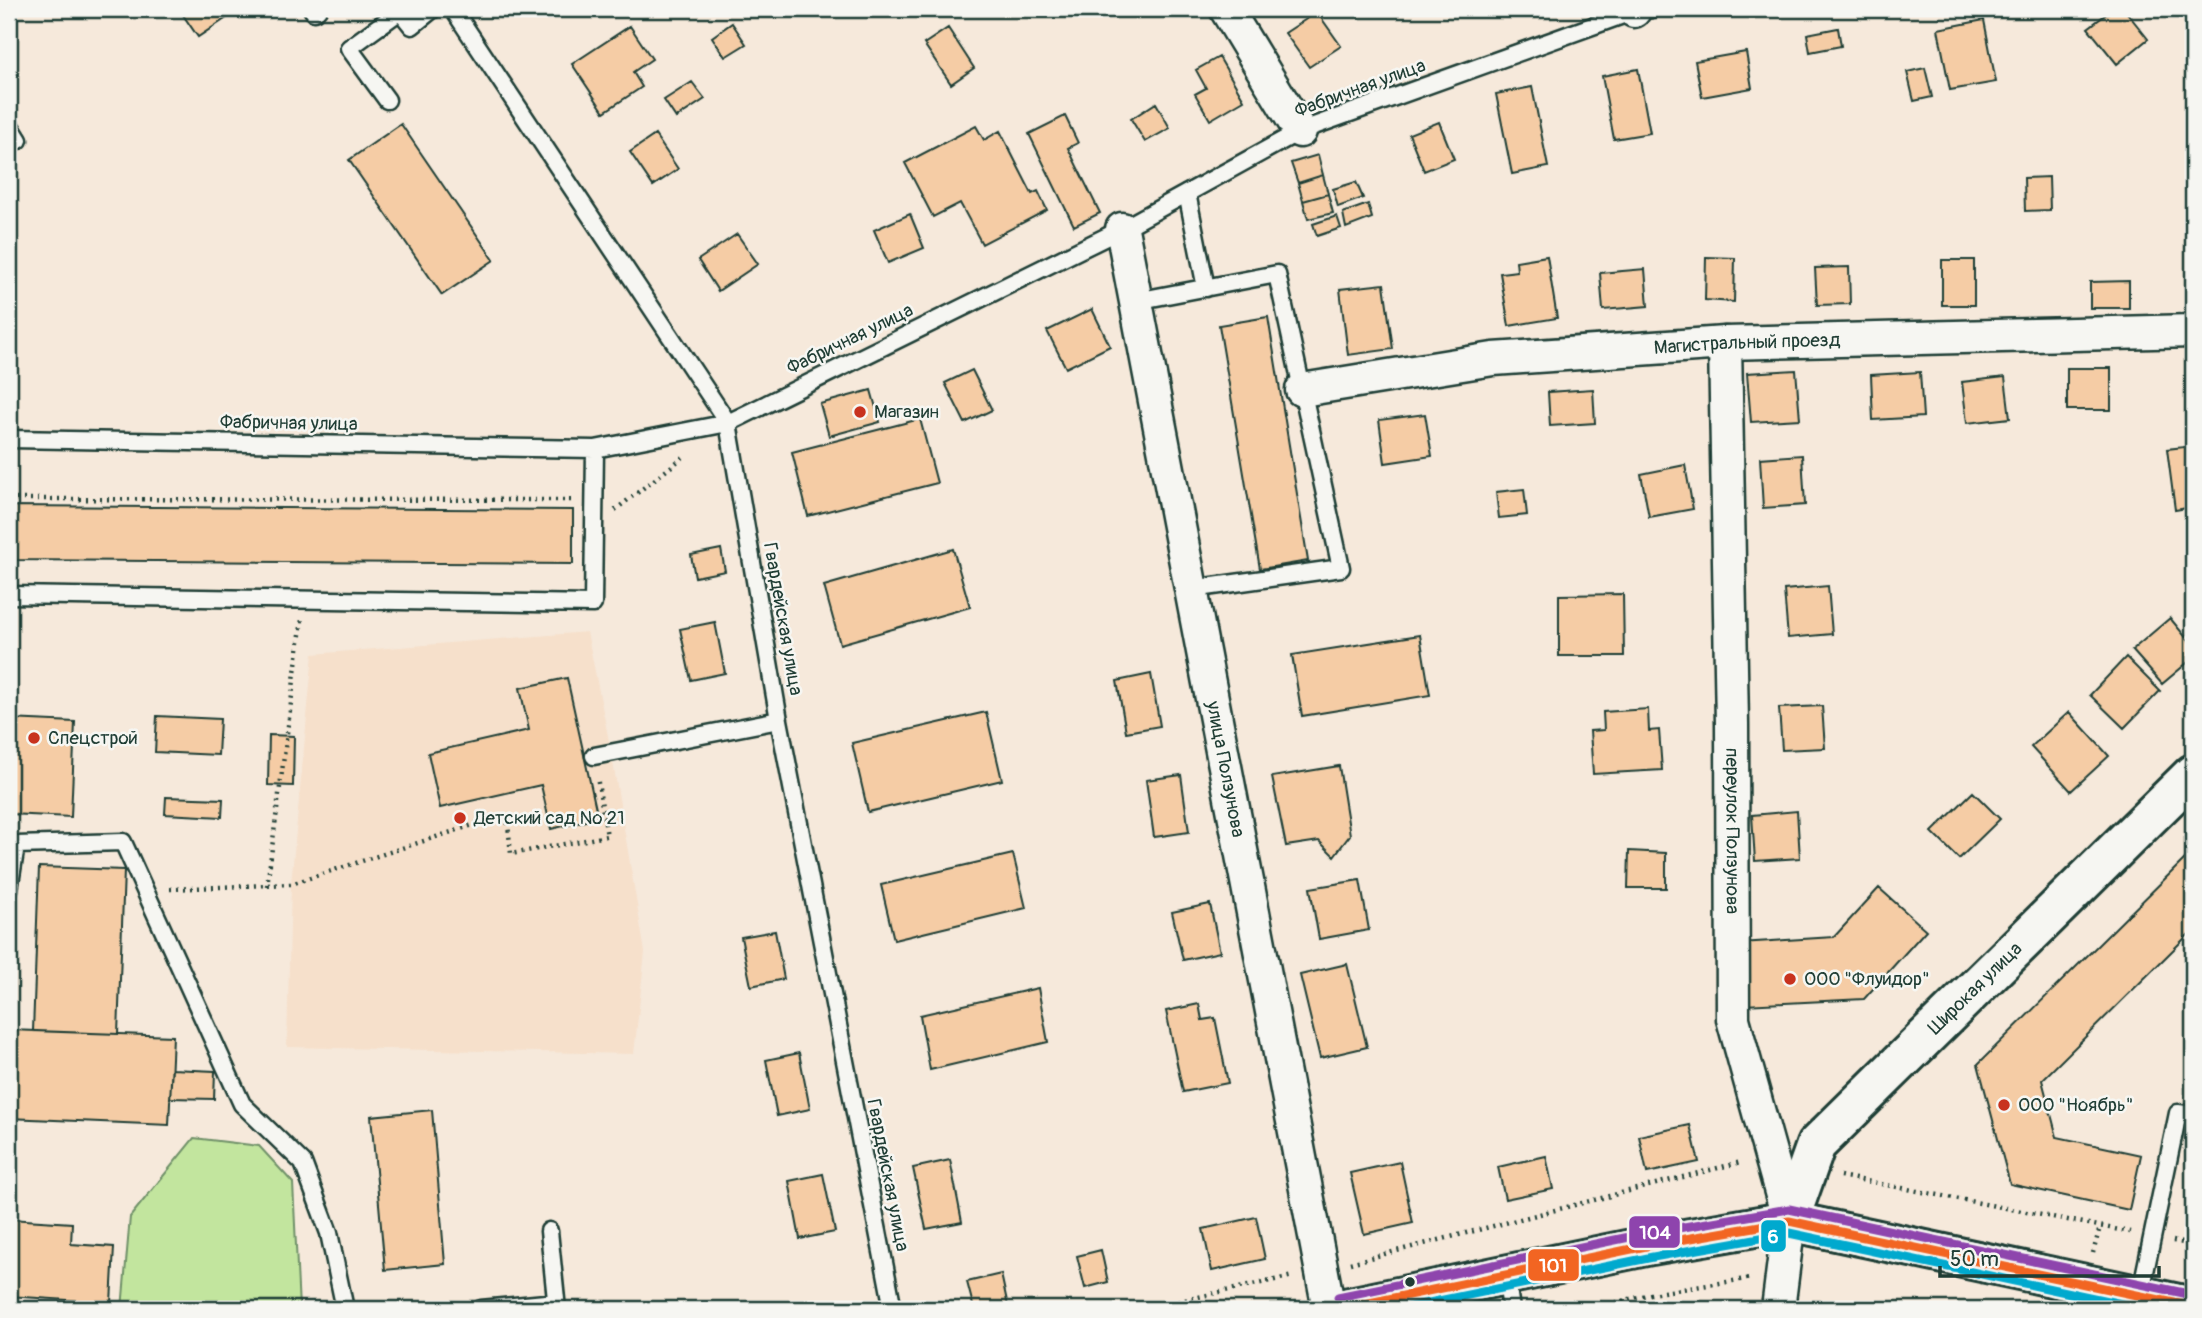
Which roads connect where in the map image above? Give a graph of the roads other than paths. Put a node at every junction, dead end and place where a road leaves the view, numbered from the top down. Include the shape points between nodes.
1 (312, 9) edge
2 (318, 9) edge
3 (433, 9) edge
4 (453, 9) edge
5 (1226, 9) edge
6 (1640, 10) edge
7 (387, 100) dead end
8 (9, 124) edge
9 (1300, 131) junction
10 (19, 140) dead end
11 (1187, 193) junction
12 (1122, 229) junction
13 (1206, 288) junction
14 (1136, 301) junction
15 (2193, 331) edge
16 (1724, 343) junction
17 (1302, 390) junction
18 (728, 423) junction
19 (9, 439) edge
20 (595, 449) junction
21 (1192, 589) junction
22 (9, 595) edge
23 (779, 720) junction
24 (594, 756) road end
25 (2193, 774) edge
26 (9, 890) edge
27 (2193, 1115) edge
28 (1789, 1221) junction
29 (549, 1231) dead end
30 (1508, 1292) edge
31 (2140, 1296) junction
32 (557, 1306) edge
33 (2193, 1307) edge
34 (345, 1309) edge
35 (481, 1309) edge
36 (892, 1309) edge
37 (1329, 1309) edge
38 (1340, 1309) edge
39 (1778, 1309) edge

1 - 2 lane
3 - 7 lane via 412,26 400,11 349,48
4 - 18 lane, Гвардейская улица
5 - 9 street
6 - 9 lane, Фабричная улица
8 - 10 lane
9 - 11 lane, Фабричная улица
11 - 12 lane, Фабричная улица
11 - 13 lane
12 - 14 street, улица Ползунова
12 - 18 lane, Фабричная улица
13 - 14 lane
13 - 17 lane via 1276,274
14 - 21 street, улица Ползунова
15 - 16 street, Магистральный проезд
16 - 17 street, Магистральный проезд via 1493,359
16 - 28 street, переулок Ползунова via 1733,1019
17 - 21 lane via 1341,568
18 - 20 lane, Фабричная улица
18 - 23 lane, Гвардейская улица
19 - 20 lane, Фабричная улица
20 - 22 lane via 593,604
21 - 37 street, улица Ползунова
23 - 24 lane
23 - 36 lane, Гвардейская улица
25 - 28 main road, Широкая улица via 1816,1145
26 - 34 lane via 16,845 123,842 242,1104 303,1163 329,1233
27 - 31 lane via 2178,1112
28 - 30 main road via 1651,1245
28 - 31 main road
28 - 39 street, переулок Ползунова
29 - 32 lane
30 - 38 main road
31 - 33 main road
32 - 35 lane

